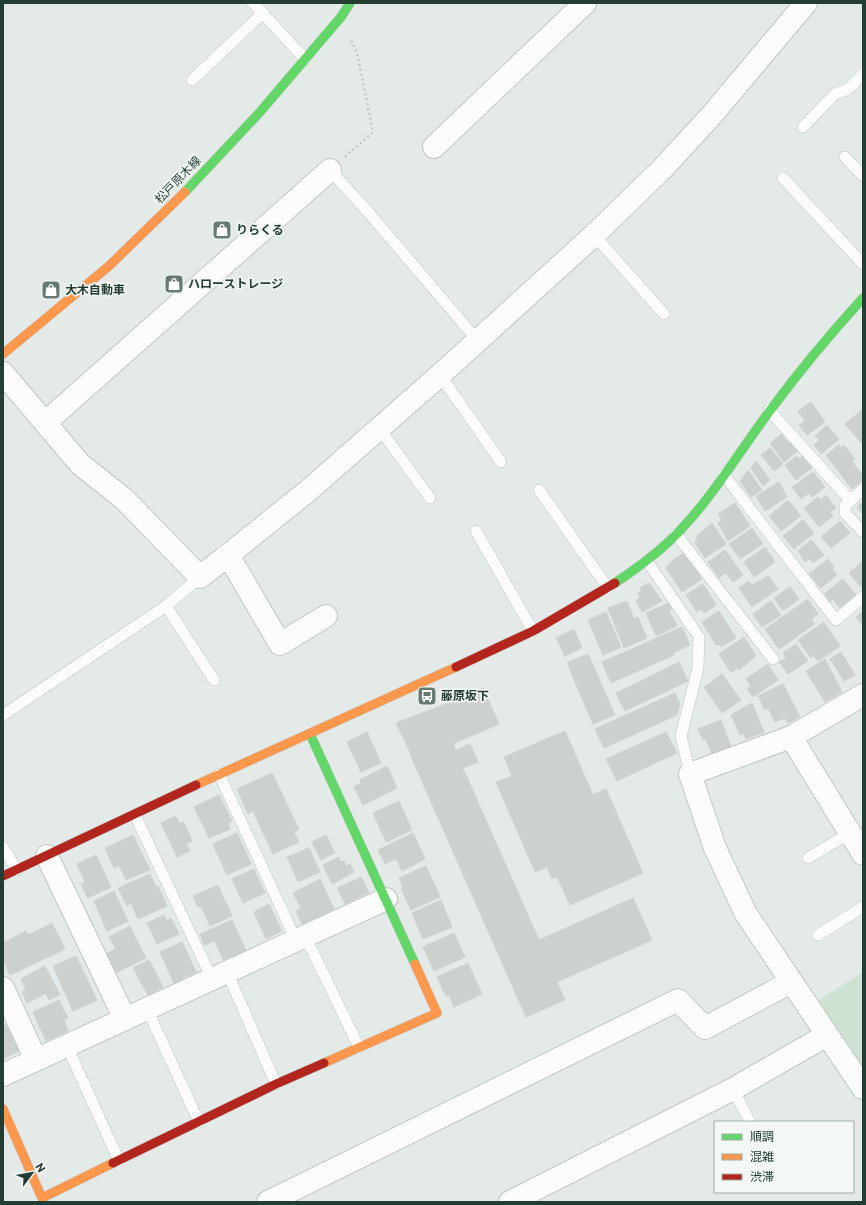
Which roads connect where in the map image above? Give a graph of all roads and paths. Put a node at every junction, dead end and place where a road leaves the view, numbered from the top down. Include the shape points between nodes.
1 (253, 3) edge
2 (350, 3) edge
3 (585, 3) edge
4 (806, 3) edge
5 (263, 13) junction
6 (341, 17) junction
7 (305, 59) junction
8 (863, 74) edge
9 (192, 80) dead end
10 (803, 127) dead end
11 (434, 147) dead end
12 (845, 157) dead end
13 (330, 170) junction
14 (863, 176) edge
15 (783, 178) dead end
16 (594, 235) junction
17 (863, 264) edge
18 (863, 298) edge
19 (664, 314) dead end
20 (478, 341) junction
21 (3, 354) edge
22 (3, 373) edge
23 (440, 375) junction
24 (770, 410) junction
25 (46, 422) junction
26 (379, 428) junction
27 (501, 462) dead end
28 (724, 474) junction
29 (863, 489) edge
30 (539, 490) dead end
31 (430, 498) dead end
32 (850, 500) junction
33 (476, 531) dead end
34 (863, 532) edge
35 (676, 534) junction
36 (228, 555) junction
37 (647, 561) junction
38 (200, 577) junction
39 (608, 588) junction
40 (863, 597) edge
41 (166, 606) junction
42 (326, 616) dead end
43 (532, 631) junction
44 (773, 659) dead end
45 (214, 680) dead end
46 (863, 695) edge
47 (3, 715) edge
48 (310, 734) junction
49 (791, 737) junction
50 (219, 774) junction
51 (690, 774) junction
52 (135, 815) junction
53 (850, 833) junction
54 (3, 847) edge
55 (863, 854) edge
56 (47, 856) junction
57 (808, 858) dead end
58 (17, 870) junction
59 (3, 876) edge
60 (386, 900) junction
61 (863, 907) edge
62 (818, 935) dead end
63 (301, 938) junction
64 (219, 976) junction
65 (792, 982) junction
66 (3, 988) edge
67 (147, 1009) junction
68 (125, 1019) junction
69 (828, 1035) junction
70 (67, 1046) junction
71 (359, 1048) junction
72 (36, 1060) junction
73 (3, 1075) edge
74 (276, 1084) junction
75 (863, 1088) edge
76 (733, 1089) junction
77 (3, 1109) edge
78 (749, 1121) edge
79 (199, 1122) junction
80 (119, 1160) junction
81 (268, 1202) edge
82 (510, 1202) edge

1 - 5 lane
2 - 6 street, 松戸原木線
3 - 11 street
4 - 16 street via 710,117 662,169
5 - 7 lane
5 - 9 lane
6 - 7 street, 松戸原木線
6 - 13 path via 357,53 373,132
7 - 21 street, 松戸原木線 via 260,112 170,207 109,266
8 - 10 lane via 848,89 835,94
12 - 14 lane
13 - 20 lane
13 - 25 street
15 - 17 lane
16 - 19 lane
16 - 20 street
18 - 24 street
20 - 23 street
22 - 25 street
23 - 26 street
23 - 27 lane
24 - 28 street
24 - 32 lane
25 - 38 street via 80,464 124,499
26 - 31 lane
26 - 36 street via 309,490
28 - 35 street via 686,525
28 - 40 lane via 836,620
29 - 32 lane
30 - 39 lane
32 - 34 lane via 845,506 845,513
33 - 43 lane
35 - 37 street
35 - 44 lane
36 - 38 street
36 - 42 street via 280,644
37 - 39 street
37 - 51 lane via 699,637 698,668 681,736
38 - 41 lane
39 - 43 street
41 - 45 lane
41 - 47 lane
43 - 48 street
46 - 49 street
48 - 50 street
48 - 60 street
49 - 51 street
49 - 53 street
50 - 52 street
50 - 63 lane
51 - 65 street via 715,848 746,914
52 - 56 street
52 - 64 lane
53 - 55 street
53 - 57 lane
54 - 58 lane
56 - 58 street
56 - 68 street
58 - 59 street
60 - 63 street
60 - 71 street via 436,1013
61 - 62 lane
63 - 64 street
63 - 71 lane
64 - 67 street
64 - 74 lane
65 - 69 street
65 - 81 street via 705,1028 678,1000
66 - 72 street
67 - 68 street
67 - 79 lane
68 - 70 street
69 - 75 street
69 - 76 street
70 - 72 street
70 - 80 lane
71 - 74 street
72 - 73 street
74 - 79 street
76 - 78 lane
76 - 82 street
77 - 80 street via 42,1198
79 - 80 street

